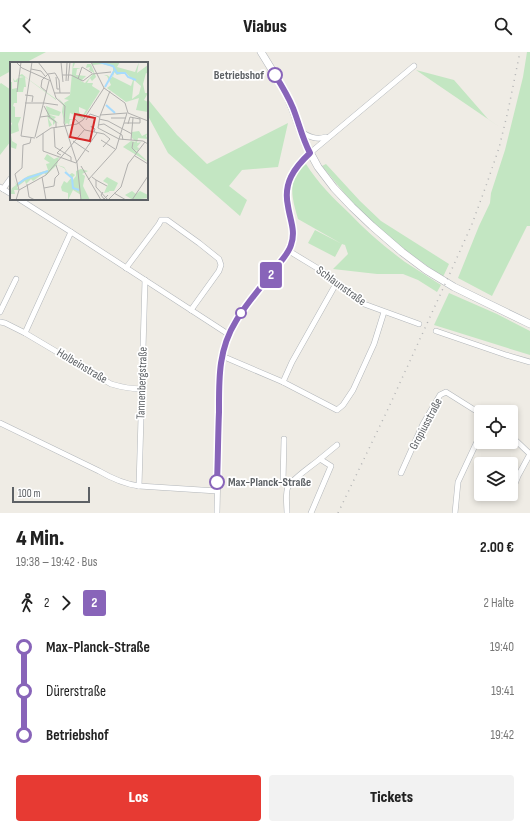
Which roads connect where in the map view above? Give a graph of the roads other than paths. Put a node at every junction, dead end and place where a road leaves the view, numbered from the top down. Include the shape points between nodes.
1 (261, 52) edge
2 (414, 66) dead end
3 (300, 131) junction
4 (329, 136) junction
5 (310, 153) junction
6 (10, 179) edge
7 (2, 188) edge
8 (21, 200) edge
9 (71, 232) junction
10 (289, 251) junction
11 (126, 268) junction
12 (16, 279) dead end
13 (145, 280) junction
14 (337, 282) junction
15 (190, 310) junction
16 (0, 312) edge
17 (384, 312) junction
18 (0, 322) edge
19 (419, 324) dead end
20 (530, 324) edge
21 (436, 331) dead end
22 (25, 333) junction
23 (228, 334) junction
24 (222, 356) junction
25 (530, 362) edge
26 (283, 382) junction
27 (142, 389) junction
28 (474, 410) edge
29 (0, 423) edge
30 (284, 439) dead end
31 (518, 443) edge
32 (337, 445) dead end
33 (474, 448) edge
34 (530, 454) edge
35 (320, 459) junction
36 (402, 473) dead end
37 (518, 476) edge
38 (139, 486) junction
39 (288, 486) junction
40 (217, 491) junction
41 (216, 513) edge
42 (287, 513) edge
43 (311, 513) edge
44 (456, 513) edge

1 - 3 main road via 285,91
2 - 4 street
3 - 4 street via 317,139
3 - 5 main road
4 - 5 street
5 - 10 street via 299,163 287,189 294,236
5 - 20 main road via 334,188 402,252 454,287
6 - 7 street
8 - 9 street
9 - 11 street
9 - 22 street
10 - 14 street, Schlaunstraße
10 - 23 street via 238,316
11 - 13 street
11 - 15 street via 161,220 167,220 199,243 218,259 221,265
12 - 16 street
13 - 15 street
13 - 27 street, Tannenbergstraße
14 - 17 street, Schlaunstraße via 364,304
14 - 26 street
15 - 23 street
17 - 19 street, Schlaunstraße
17 - 26 street via 374,344 353,390 337,410
18 - 22 street, Holbeinstraße
21 - 25 street
22 - 27 street, Holbeinstraße via 111,384
23 - 24 street
24 - 26 street
24 - 40 street
27 - 38 street, Tannenbergstraße
28 - 36 street, Gropiusstraße via 446,392 440,395 423,424
29 - 38 street via 111,478
30 - 39 street via 284,482
31 - 34 street
32 - 35 street
33 - 44 street via 458,482
34 - 37 street
35 - 39 street
35 - 43 street via 331,466
38 - 40 street
39 - 42 street
40 - 41 street

